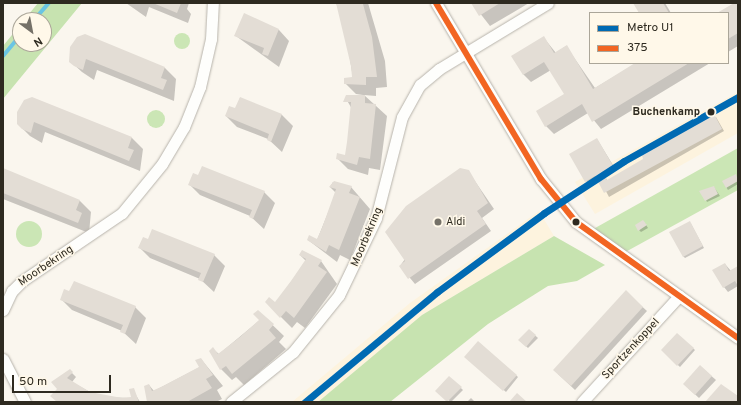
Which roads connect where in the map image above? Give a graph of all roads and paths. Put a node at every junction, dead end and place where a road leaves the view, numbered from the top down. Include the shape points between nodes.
1 (212, 3) edge
2 (436, 3) edge
3 (548, 3) edge
4 (466, 53) junction
5 (679, 296) junction
6 (3, 310) edge
7 (737, 334) edge
8 (3, 358) edge
9 (25, 402) edge
10 (231, 402) edge
11 (582, 402) edge

1 - 6 street, Moorbekring via 211,39 200,87 184,127 159,169 117,217 15,287
2 - 4 street
3 - 4 street, Moorbekring
4 - 5 street via 536,169 576,222
4 - 10 street, Moorbekring via 424,81 408,104 376,218 332,307 280,364
5 - 7 street
5 - 11 street, Sportzenkoppel
8 - 9 street

